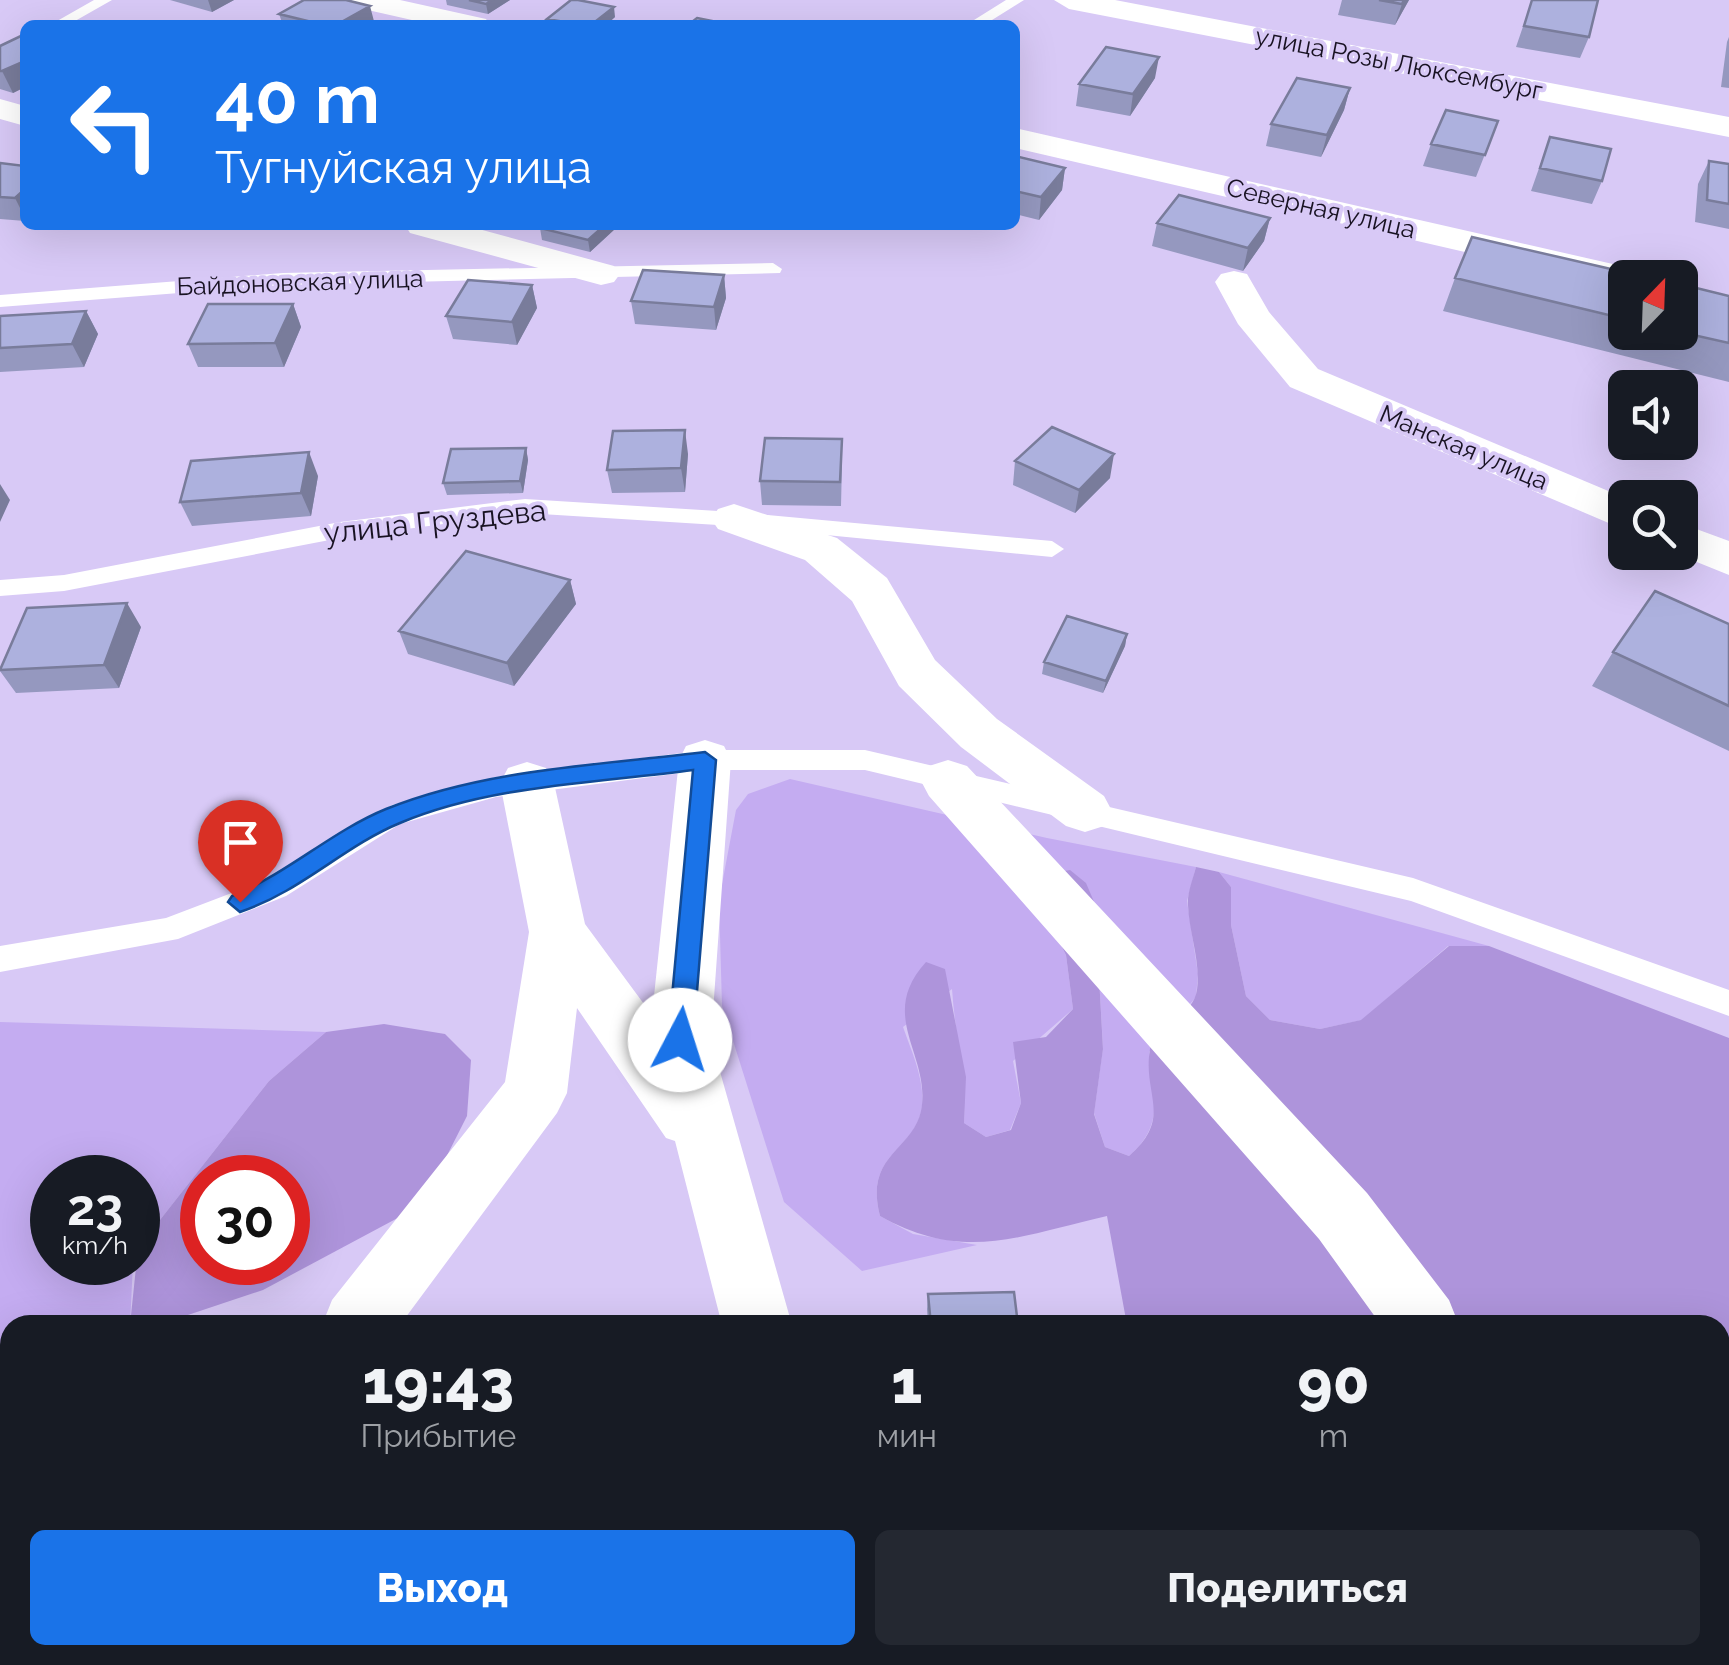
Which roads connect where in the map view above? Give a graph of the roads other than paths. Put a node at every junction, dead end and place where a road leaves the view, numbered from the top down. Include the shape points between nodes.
1 (105, 0) edge
2 (360, 0) edge
3 (1016, 0) edge
4 (1069, 0) edge
5 (66, 20) edge
6 (452, 20) edge
7 (982, 20) edge
8 (1729, 127) edge
9 (1020, 139) edge
10 (440, 230) edge
11 (773, 269) dead end
12 (601, 274) junction
13 (1608, 274) edge
14 (1234, 282) dead end
15 (0, 301) edge
16 (1608, 508) edge
17 (734, 519) junction
18 (1698, 546) edge
19 (1052, 550) dead end
20 (1729, 559) edge
21 (0, 588) edge
22 (705, 760) junction
23 (948, 780) junction
24 (526, 783) junction
25 (1086, 811) junction
26 (558, 932) junction
27 (0, 958) edge
28 (1729, 1003) edge
29 (709, 1146) junction
30 (365, 1315) edge
31 (754, 1315) edge
32 (1417, 1315) edge

1 - 5 lane
2 - 6 street
3 - 7 lane
4 - 8 street, улица Розы Люксембург
9 - 13 street, Северная улица
10 - 12 street
11 - 12 lane, Байдоновская улица
12 - 15 lane, Байдоновская улица via 284,279
14 - 16 street, Манская улица via 1252,316 1304,378
17 - 19 lane, улица Груздева
17 - 21 lane, улица Груздева via 525,506
17 - 25 street via 821,548 870,590 917,673 980,734
18 - 20 street
22 - 23 lane via 864,760
22 - 24 lane
22 - 29 street via 680,1040
23 - 25 lane
23 - 32 street via 1344,1216
24 - 26 street
24 - 27 lane via 392,816 276,888 168,930
25 - 28 lane via 1413,890
26 - 29 street
26 - 30 street via 534,1093
29 - 31 street

